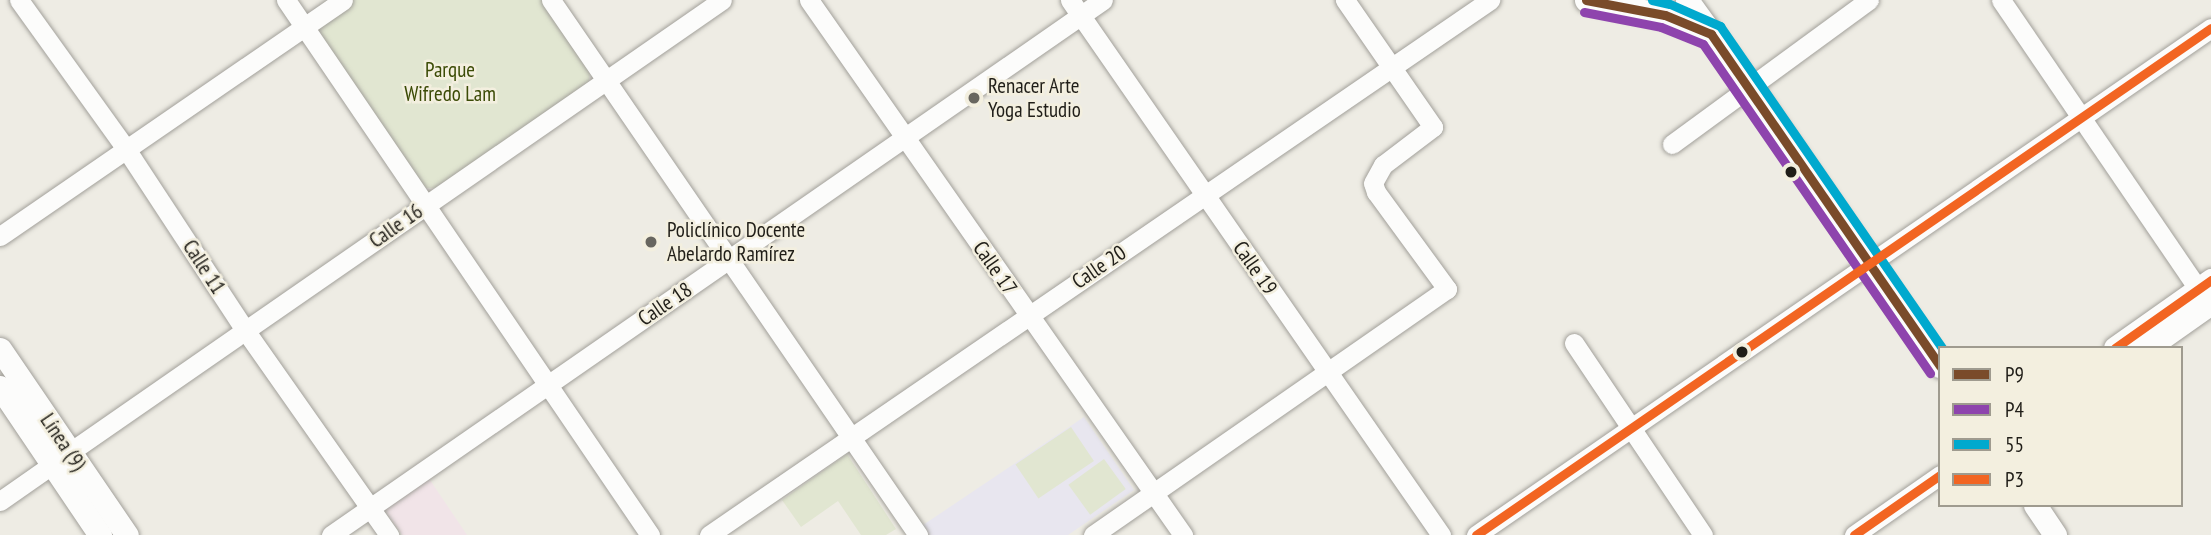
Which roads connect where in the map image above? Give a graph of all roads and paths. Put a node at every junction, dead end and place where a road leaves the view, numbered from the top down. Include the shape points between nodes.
1 (19, 0) edge
2 (285, 0) edge
3 (343, 0) edge
4 (551, 0) edge
5 (722, 0) edge
6 (809, 0) edge
7 (1103, 0) edge
8 (1345, 0) edge
9 (1490, 0) edge
10 (1586, 0) edge
11 (1687, 0) edge
12 (1869, 0) edge
13 (2001, 0) edge
14 (1075, 8) edge
15 (304, 27) junction
16 (2211, 28) edge
17 (1711, 34) junction
18 (1391, 68) junction
19 (607, 80) junction
20 (1749, 87) junction
21 (2083, 117) junction
22 (904, 138) junction
23 (1672, 144) dead end
24 (126, 149) junction
25 (1206, 196) junction
26 (424, 207) junction
27 (0, 236) edge
28 (730, 260) junction
29 (1868, 263) junction
30 (2208, 297) edge
31 (1028, 315) junction
32 (245, 330) junction
33 (1574, 343) dead end
34 (2155, 343) edge
35 (2119, 346) edge
36 (0, 349) edge
37 (1938, 363) edge
38 (1328, 372) junction
39 (546, 383) junction
40 (0, 387) edge
41 (1630, 426) junction
42 (852, 438) junction
43 (61, 458) junction
44 (1938, 476) edge
45 (1154, 493) junction
46 (0, 501) edge
47 (2036, 507) edge
48 (370, 508) junction
49 (100, 535) edge
50 (127, 535) edge
51 (331, 535) edge
52 (389, 535) edge
53 (650, 535) edge
54 (709, 535) edge
55 (918, 535) edge
56 (1093, 535) edge
57 (1183, 535) edge
58 (1441, 535) edge
59 (1476, 535) edge
60 (1703, 535) edge
61 (1854, 535) edge
62 (2055, 535) edge

1 - 24 street, Calle 11
2 - 15 street
3 - 15 street
4 - 19 street
5 - 19 street, Calle 16
6 - 22 street, Calle 17
7 - 14 street, Calle 18
8 - 18 street
9 - 18 street, Calle 20
10 - 17 main road via 1665,15
11 - 17 main road
12 - 20 street
13 - 21 street
14 - 22 street, Calle 18
14 - 25 street, Calle 19
15 - 24 street
15 - 26 street
16 - 21 street
17 - 20 main road
18 - 25 street, Calle 20
18 - 38 street via 1433,128 1383,165 1373,183 1447,289
19 - 26 street, Calle 16
19 - 28 street
20 - 23 street
20 - 29 main road
21 - 29 street
21 - 30 street
22 - 28 street, Calle 18
22 - 31 street, Calle 17
24 - 27 street
24 - 32 street, Calle 11
25 - 31 street, Calle 20
25 - 38 street, Calle 19
26 - 32 street, Calle 16
26 - 39 street
28 - 39 street, Calle 18
28 - 42 street
29 - 37 main road
29 - 41 street
30 - 34 main road
30 - 35 main road
31 - 42 street, Calle 20
31 - 45 street, Calle 17
32 - 43 street, Calle 16
32 - 48 street, Calle 11
33 - 41 street
36 - 43 main road, Línea (9)
38 - 45 street
38 - 58 street, Calle 19
39 - 48 street, Calle 18
39 - 53 street
40 - 43 main road, Línea (9)
41 - 59 street
41 - 60 street
42 - 54 street, Calle 20
42 - 55 street
43 - 46 street, Calle 16
43 - 49 main road, Línea (9)
43 - 50 main road, Línea (9)
44 - 61 street
45 - 56 street
45 - 57 street, Calle 17
47 - 62 main road
48 - 51 street, Calle 18
48 - 52 street, Calle 11

